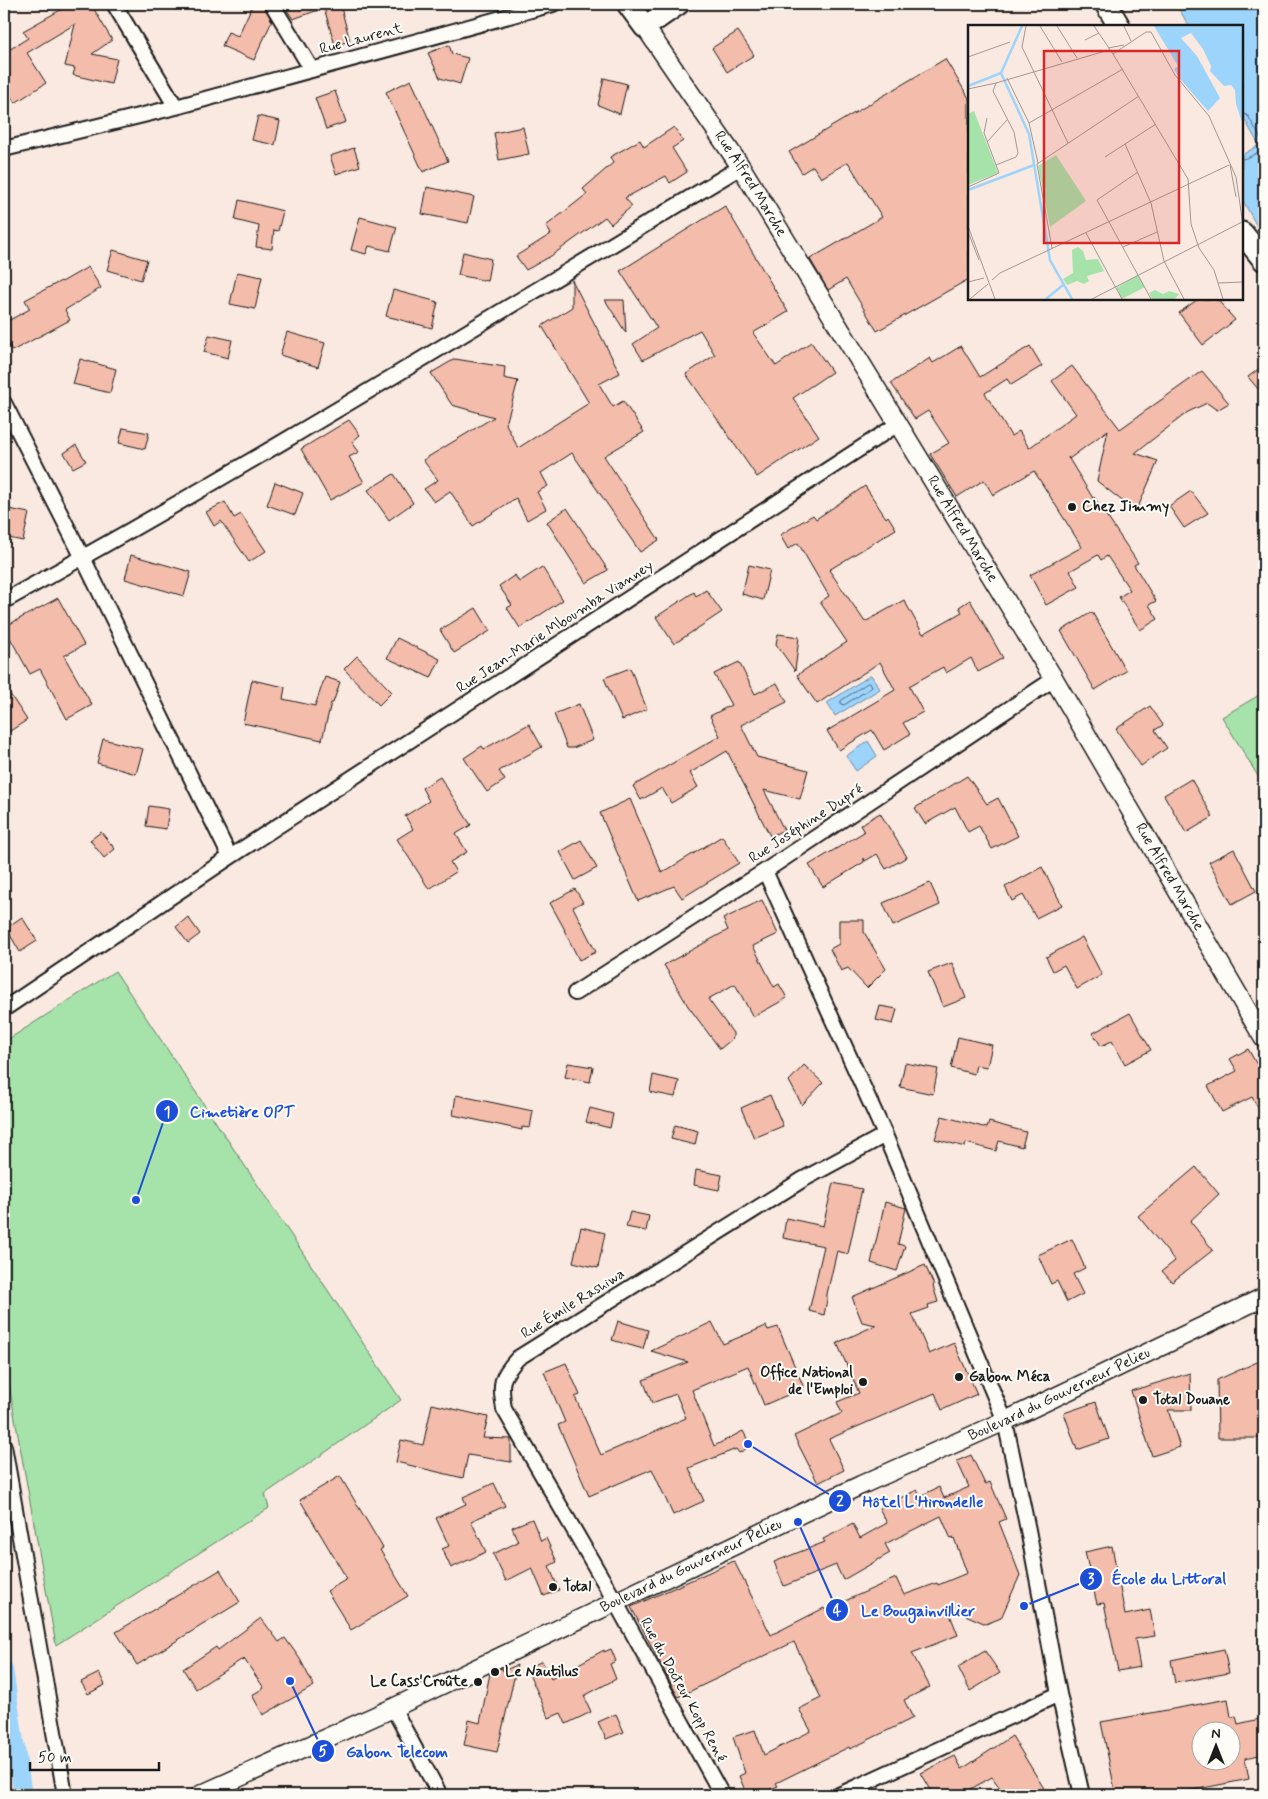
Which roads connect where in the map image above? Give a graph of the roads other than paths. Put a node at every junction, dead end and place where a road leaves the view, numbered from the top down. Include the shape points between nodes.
1 (114, 4) edge
2 (272, 4) edge
3 (554, 4) edge
4 (628, 4) edge
5 (678, 4) edge
6 (1106, 4) edge
7 (1117, 25) edge
8 (645, 27) junction
9 (312, 70) junction
10 (176, 107) junction
11 (4, 149) edge
12 (742, 167) junction
13 (1243, 234) edge
14 (1264, 260) edge
15 (4, 403) edge
16 (898, 424) junction
17 (83, 558) junction
18 (4, 601) edge
19 (1054, 679) junction
20 (230, 857) junction
21 (765, 871) junction
22 (575, 993) dead end
23 (4, 1009) edge
24 (1264, 1039) edge
25 (885, 1135) junction
26 (1264, 1297) edge
27 (1005, 1420) junction
28 (4, 1446) edge
29 (615, 1601) junction
30 (1059, 1694) junction
31 (392, 1708) junction
32 (65, 1795) edge
33 (200, 1795) edge
34 (440, 1795) edge
35 (722, 1795) edge
36 (839, 1795) edge
37 (1082, 1795) edge

1 - 10 street
2 - 9 street
3 - 9 street, Rue Laurent
4 - 8 main road
5 - 8 main road
6 - 7 main road
8 - 12 street, Rue Alfred Marche
9 - 10 street, Rue Laurent
10 - 11 street, Rue Laurent
12 - 16 street, Rue Alfred Marche
12 - 17 street
13 - 14 main road
15 - 17 street
16 - 19 street, Rue Alfred Marche
16 - 20 street, Rue Jean-Marie Mboumba Vianney
17 - 18 street
17 - 20 street
19 - 21 street, Rue Joséphine Dupré
19 - 24 street, Rue Alfred Marche
20 - 23 street, Rue Jean-Marie Mboumba Vianney
21 - 22 street, Rue Joséphine Dupré
21 - 25 street
25 - 27 street
25 - 29 street, Rue Émile Rashiwa via 802,1180 518,1358 505,1373 501,1391 504,1409
26 - 27 street, Boulevard du Gouverneur Pelieu
27 - 29 street, Boulevard du Gouverneur Pelieu
27 - 30 street
28 - 32 street
29 - 31 street, Boulevard du Gouverneur Pelieu
29 - 35 street, Rue du Docteur Kopp René
30 - 36 street
30 - 37 street
31 - 33 street, Boulevard du Gouverneur Pelieu
31 - 34 street

